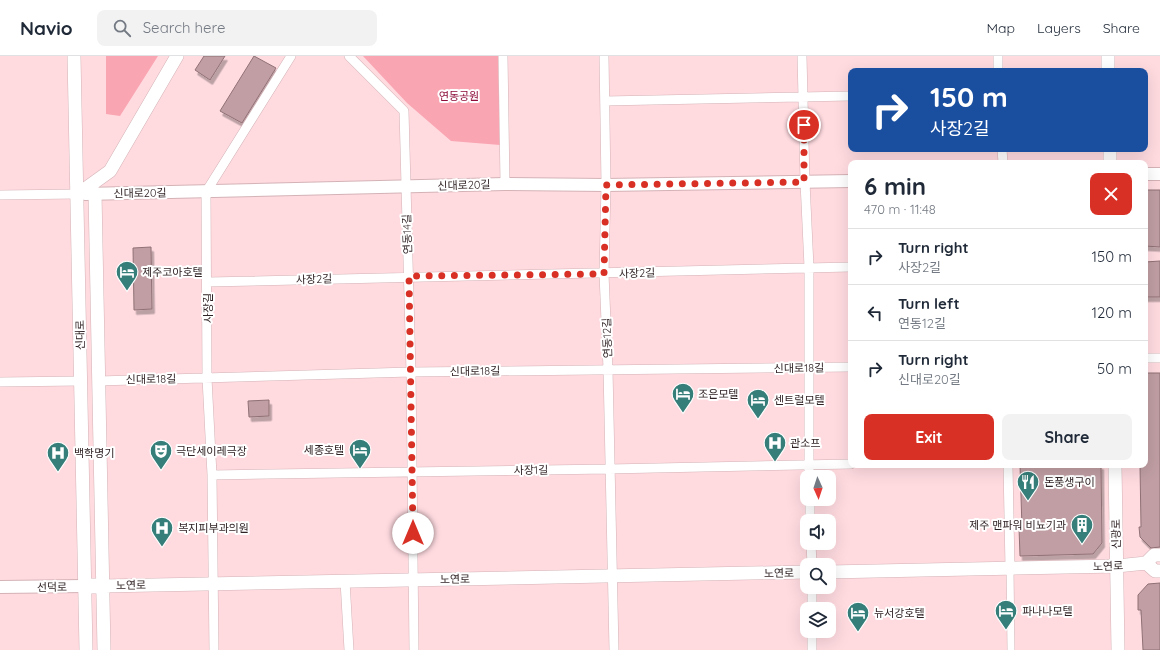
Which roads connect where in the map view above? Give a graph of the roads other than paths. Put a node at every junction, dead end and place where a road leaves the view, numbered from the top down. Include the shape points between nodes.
1 (74, 56) edge
2 (178, 56) edge
3 (291, 56) edge
4 (349, 56) edge
5 (503, 56) edge
6 (604, 56) edge
7 (802, 56) edge
8 (998, 56) edge
9 (1108, 56) edge
10 (998, 68) edge
11 (1108, 68) edge
12 (848, 96) edge
13 (803, 97) junction
14 (605, 101) junction
15 (1148, 174) edge
16 (1160, 174) edge
17 (848, 181) edge
18 (804, 182) junction
19 (505, 184) junction
20 (606, 185) junction
21 (406, 187) junction
22 (206, 192) junction
23 (95, 193) junction
24 (78, 194) junction
25 (0, 195) edge
26 (809, 267) junction
27 (848, 267) edge
28 (604, 274) junction
29 (409, 276) junction
30 (208, 282) junction
31 (1148, 358) edge
32 (1160, 358) edge
33 (848, 367) edge
34 (809, 368) junction
35 (608, 369) junction
36 (411, 372) junction
37 (208, 378) junction
38 (98, 380) junction
39 (81, 381) junction
40 (0, 382) edge
41 (848, 464) edge
42 (808, 465) junction
43 (1008, 468) edge
44 (1115, 468) edge
45 (610, 469) junction
46 (808, 470) edge
47 (413, 471) junction
48 (212, 475) junction
49 (1160, 555) edge
50 (1146, 563) junction
51 (1117, 566) junction
52 (1010, 568) junction
53 (1160, 571) edge
54 (800, 572) edge
55 (836, 572) edge
56 (613, 576) junction
57 (413, 580) junction
58 (345, 581) junction
59 (213, 584) junction
60 (85, 586) junction
61 (104, 586) junction
62 (0, 588) edge
63 (812, 638) edge
64 (86, 650) edge
65 (104, 650) edge
66 (214, 650) edge
67 (349, 650) edge
68 (414, 650) edge
69 (614, 650) edge
70 (812, 650) edge
71 (1011, 650) edge
72 (1118, 650) edge

1 - 24 main road, 신대로
2 - 24 main road via 110,171
3 - 22 street
4 - 21 street, 연동14길 via 404,111
5 - 19 street
6 - 14 street, 연동12길
7 - 13 street
8 - 10 street
9 - 11 main road
12 - 13 street
13 - 14 street
13 - 18 street
14 - 20 street, 연동12길
15 - 16 street
17 - 18 street, 신대로20길
18 - 20 street, 신대로20길
18 - 26 street
19 - 20 street, 신대로20길
19 - 21 street, 신대로20길
20 - 28 street, 연동12길
21 - 22 street, 신대로20길
21 - 29 street, 연동14길
22 - 23 street, 신대로20길
22 - 30 street, 사장길
23 - 24 street, 신대로20길
23 - 38 main road, 신대로
24 - 25 street
24 - 39 main road, 신대로
26 - 27 street, 사장2길
26 - 28 street, 사장2길
26 - 34 street
28 - 29 street, 사장2길
28 - 35 street, 연동12길
29 - 30 street, 사장2길
29 - 36 street, 연동14길
30 - 37 street, 사장길
31 - 32 street
33 - 34 street, 신대로18길
34 - 35 street, 신대로18길
34 - 42 street
35 - 36 street, 신대로18길
35 - 45 street, 연동12길
36 - 37 street, 신대로18길
36 - 47 street, 연동14길
37 - 38 street, 신대로18길
37 - 48 street, 사장길
38 - 61 main road, 신대로
39 - 40 street
39 - 60 main road, 신대로
41 - 42 street, 사장1길
42 - 45 street, 사장1길
42 - 46 street
43 - 52 street
44 - 51 main road, 신광로
45 - 47 street, 사장1길
45 - 56 street, 연동12길
47 - 48 street, 사장1길
47 - 57 street, 연동14길
48 - 59 street, 사장길
49 - 50 main road, 노연로 via 1154,555
50 - 51 main road, 노연로
50 - 53 main road via 1155,571
51 - 52 main road, 노연로
51 - 72 main road, 신광로
52 - 55 main road, 노연로
52 - 71 street
54 - 56 main road, 노연로
56 - 57 main road, 노연로
56 - 69 street, 연동12길
57 - 58 main road, 노연로
57 - 68 street, 연동14길
58 - 59 main road, 노연로
58 - 67 street
59 - 61 main road, 노연로
59 - 66 street, 사장길
60 - 61 main road, 선덕로
60 - 62 street, 선덕로
60 - 64 main road, 신대로
61 - 65 main road, 신대로
63 - 70 street

